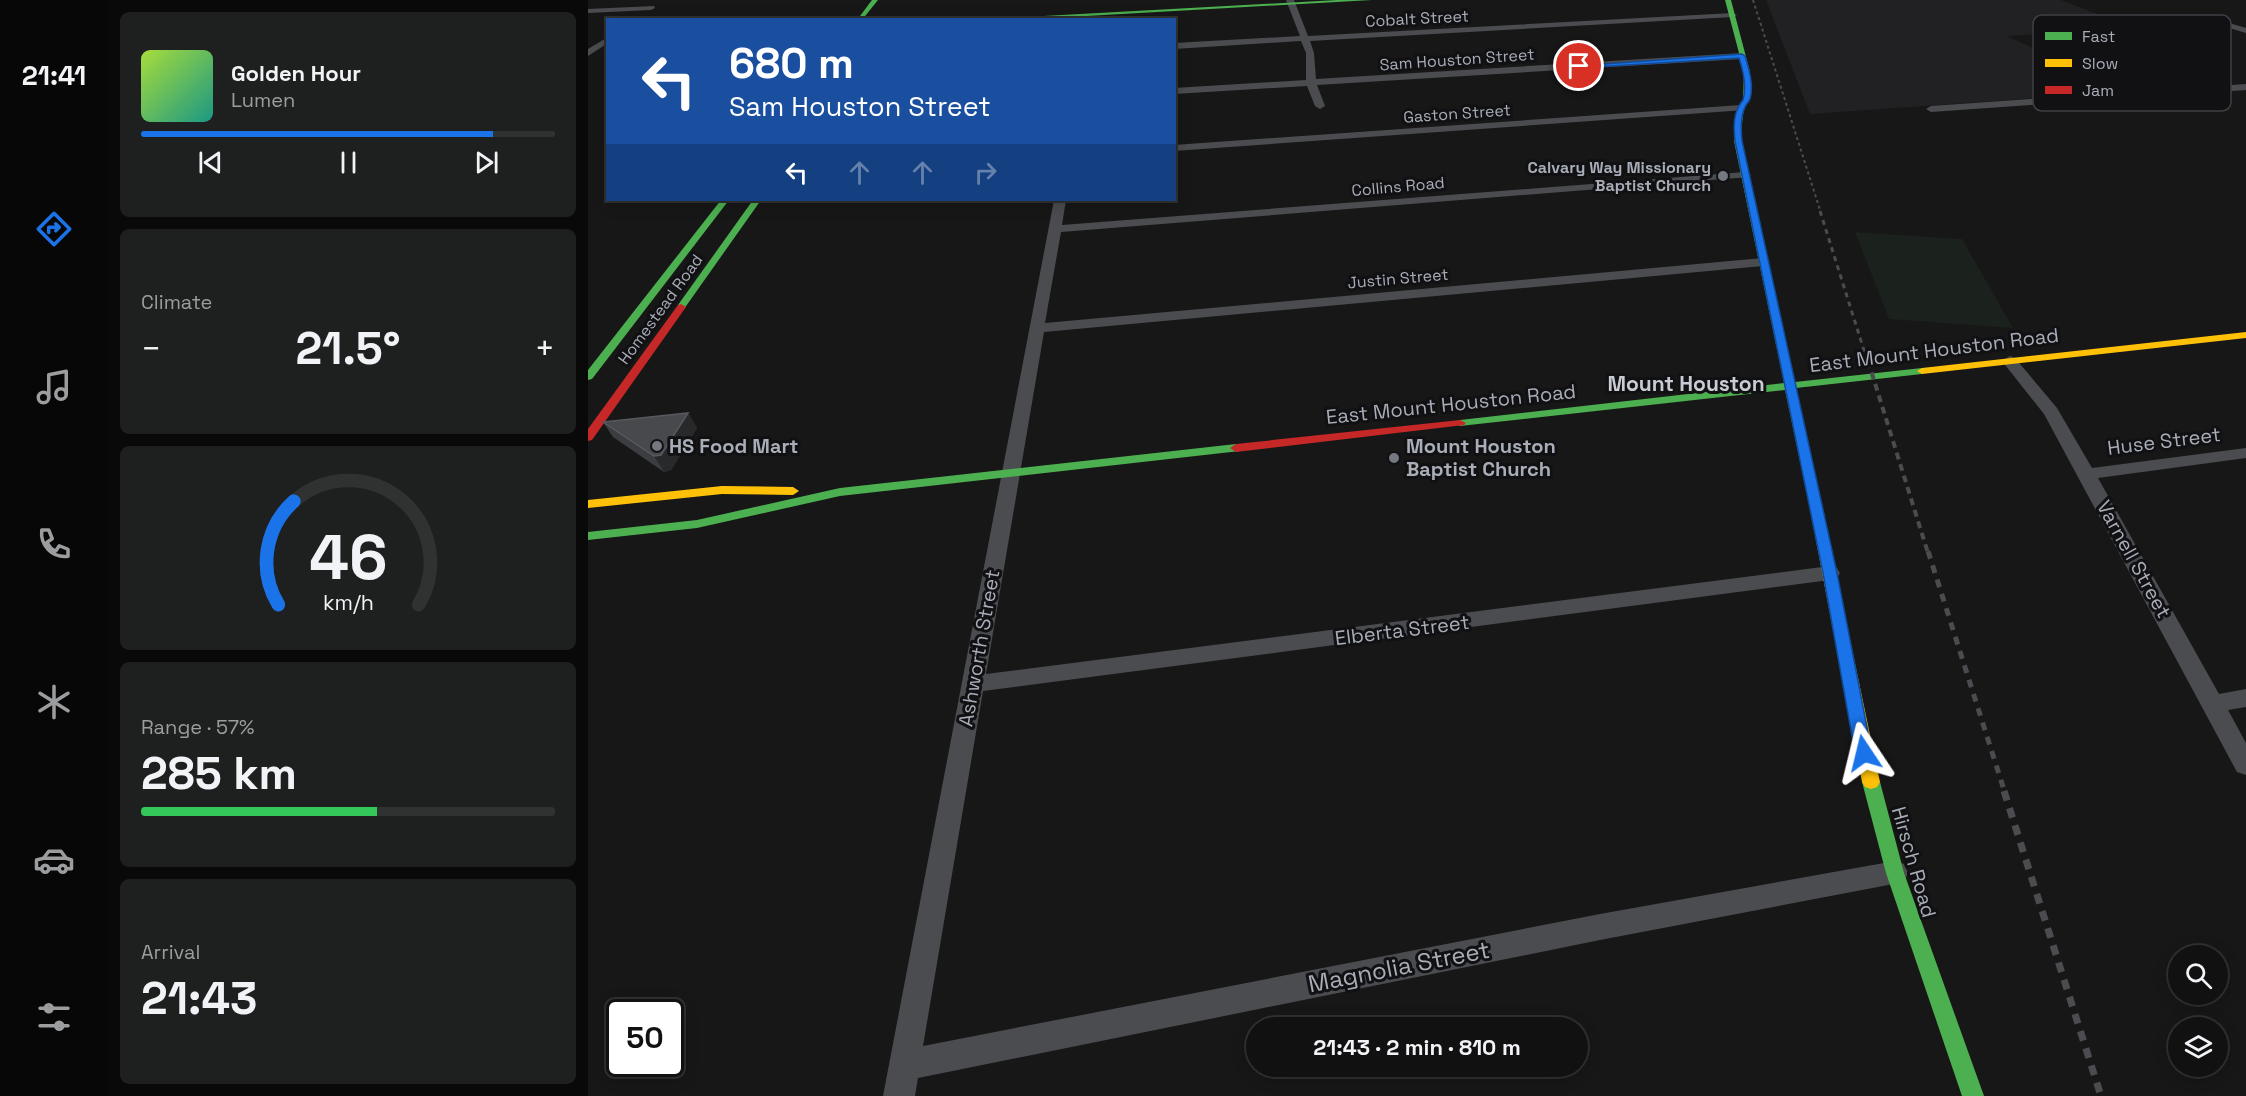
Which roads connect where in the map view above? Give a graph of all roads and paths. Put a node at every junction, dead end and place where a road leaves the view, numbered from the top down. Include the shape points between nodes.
1 (875, 0) edge
2 (1369, 0) edge
3 (1728, 0) edge
4 (1290, 2) edge
5 (588, 11) edge
6 (1733, 15) junction
7 (638, 18) edge
8 (861, 18) edge
9 (1006, 18) edge
10 (2231, 26) edge
11 (2246, 31) edge
12 (606, 38) edge
13 (588, 39) edge
14 (1304, 39) junction
15 (606, 40) edge
16 (1176, 46) edge
17 (588, 53) edge
18 (1742, 56) junction
19 (1311, 83) junction
20 (2246, 87) edge
21 (2231, 88) edge
22 (1176, 91) edge
23 (2033, 102) edge
24 (1320, 106) dead end
25 (1741, 108) junction
26 (1931, 109) dead end
27 (1176, 148) edge
28 (1745, 175) junction
29 (724, 201) edge
30 (756, 201) edge
31 (1060, 201) edge
32 (1054, 229) junction
33 (722, 252) junction
34 (681, 256) junction
35 (1763, 262) junction
36 (1037, 328) junction
37 (2246, 334) edge
38 (651, 349) junction
39 (606, 354) junction
40 (2010, 361) junction
41 (588, 376) edge
42 (1790, 386) junction
43 (588, 436) edge
44 (2246, 453) edge
45 (1011, 471) junction
46 (2087, 474) junction
47 (840, 492) junction
48 (588, 504) edge
49 (588, 536) edge
50 (1830, 573) junction
51 (973, 684) junction
52 (2246, 698) edge
53 (2213, 704) junction
54 (2246, 765) edge
55 (1895, 873) junction
56 (904, 1065) junction
57 (899, 1096) edge
58 (1973, 1096) edge

1 - 8 main road
2 - 4 main road
3 - 6 main road, Hirsch Road
4 - 9 main road
4 - 14 street
5 - 7 street via 654,6
6 - 14 street, Cobalt Street
6 - 18 main road, Hirsch Road
10 - 11 street
12 - 13 street
14 - 16 street, Cobalt Street
14 - 19 street via 1310,53
15 - 17 street
18 - 19 street, Sam Houston Street
18 - 25 main road, Hirsch Road via 1747,88
19 - 22 street, Sam Houston Street
19 - 24 street
20 - 21 street
23 - 26 street
25 - 27 street, Gaston Street
25 - 28 main road, Hirsch Road via 1738,141
28 - 32 street, Collins Road
28 - 35 main road, Hirsch Road
29 - 34 main road, Homestead Road
30 - 33 main road, Homestead Road
31 - 32 street, Ashworth Street
32 - 36 street, Ashworth Street
33 - 34 main road
33 - 38 main road, Homestead Road
34 - 39 main road, Homestead Road
35 - 36 street, Justin Street
35 - 42 main road, Hirsch Road
36 - 45 street, Ashworth Street
37 - 40 main road, East Mount Houston Road
38 - 39 main road
38 - 43 main road, Homestead Road
39 - 41 main road, Homestead Road
40 - 42 main road, East Mount Houston Road
40 - 46 street, Varnell Street via 2051,412
42 - 45 main road, East Mount Houston Road
42 - 50 main road, Hirsch Road
44 - 46 street, Huse Street
45 - 47 main road, East Mount Houston Road
45 - 51 street, Ashworth Street
46 - 53 street, Varnell Street
47 - 48 main road, East Mount Houston Road via 723,490
47 - 49 main road, East Mount Houston Road via 697,524
50 - 51 street, Elberta Street
50 - 55 main road, Hirsch Road via 1864,753
51 - 56 street, Ashworth Street
52 - 53 street
53 - 54 street, Varnell Street
55 - 56 street, Magnolia Street via 1600,927
55 - 58 main road, Hirsch Road
56 - 57 street, Ashworth Street

